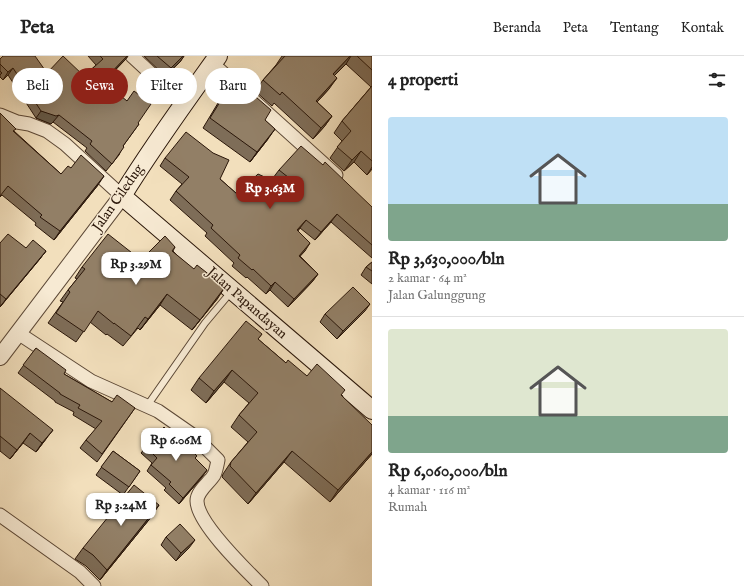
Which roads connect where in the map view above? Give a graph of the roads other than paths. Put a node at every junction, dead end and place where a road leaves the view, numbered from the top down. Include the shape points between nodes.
1 (132, 56) edge
2 (216, 60) edge
3 (145, 68) edge
4 (197, 85) edge
5 (183, 104) edge
6 (0, 115) edge
7 (347, 185) edge
8 (122, 196) junction
9 (232, 291) junction
10 (18, 333) junction
11 (0, 357) edge
12 (147, 406) junction
13 (372, 410) edge
14 (0, 515) edge
15 (94, 586) edge
16 (262, 586) edge

1 - 3 street
2 - 4 main road, Jalan Ciledug
2 - 7 street
5 - 8 main road, Jalan Ciledug
6 - 8 street via 47,132 65,144
8 - 9 main road, Jalan Papandayan
8 - 10 street, Jalan Ciledug
9 - 12 lane via 205,323
9 - 13 main road, Jalan Papandayan
10 - 11 street, Jalan Ciledug
10 - 12 street via 91,381
12 - 16 street via 194,436 218,460 214,475 198,495 198,510 224,546
14 - 15 street via 80,572

